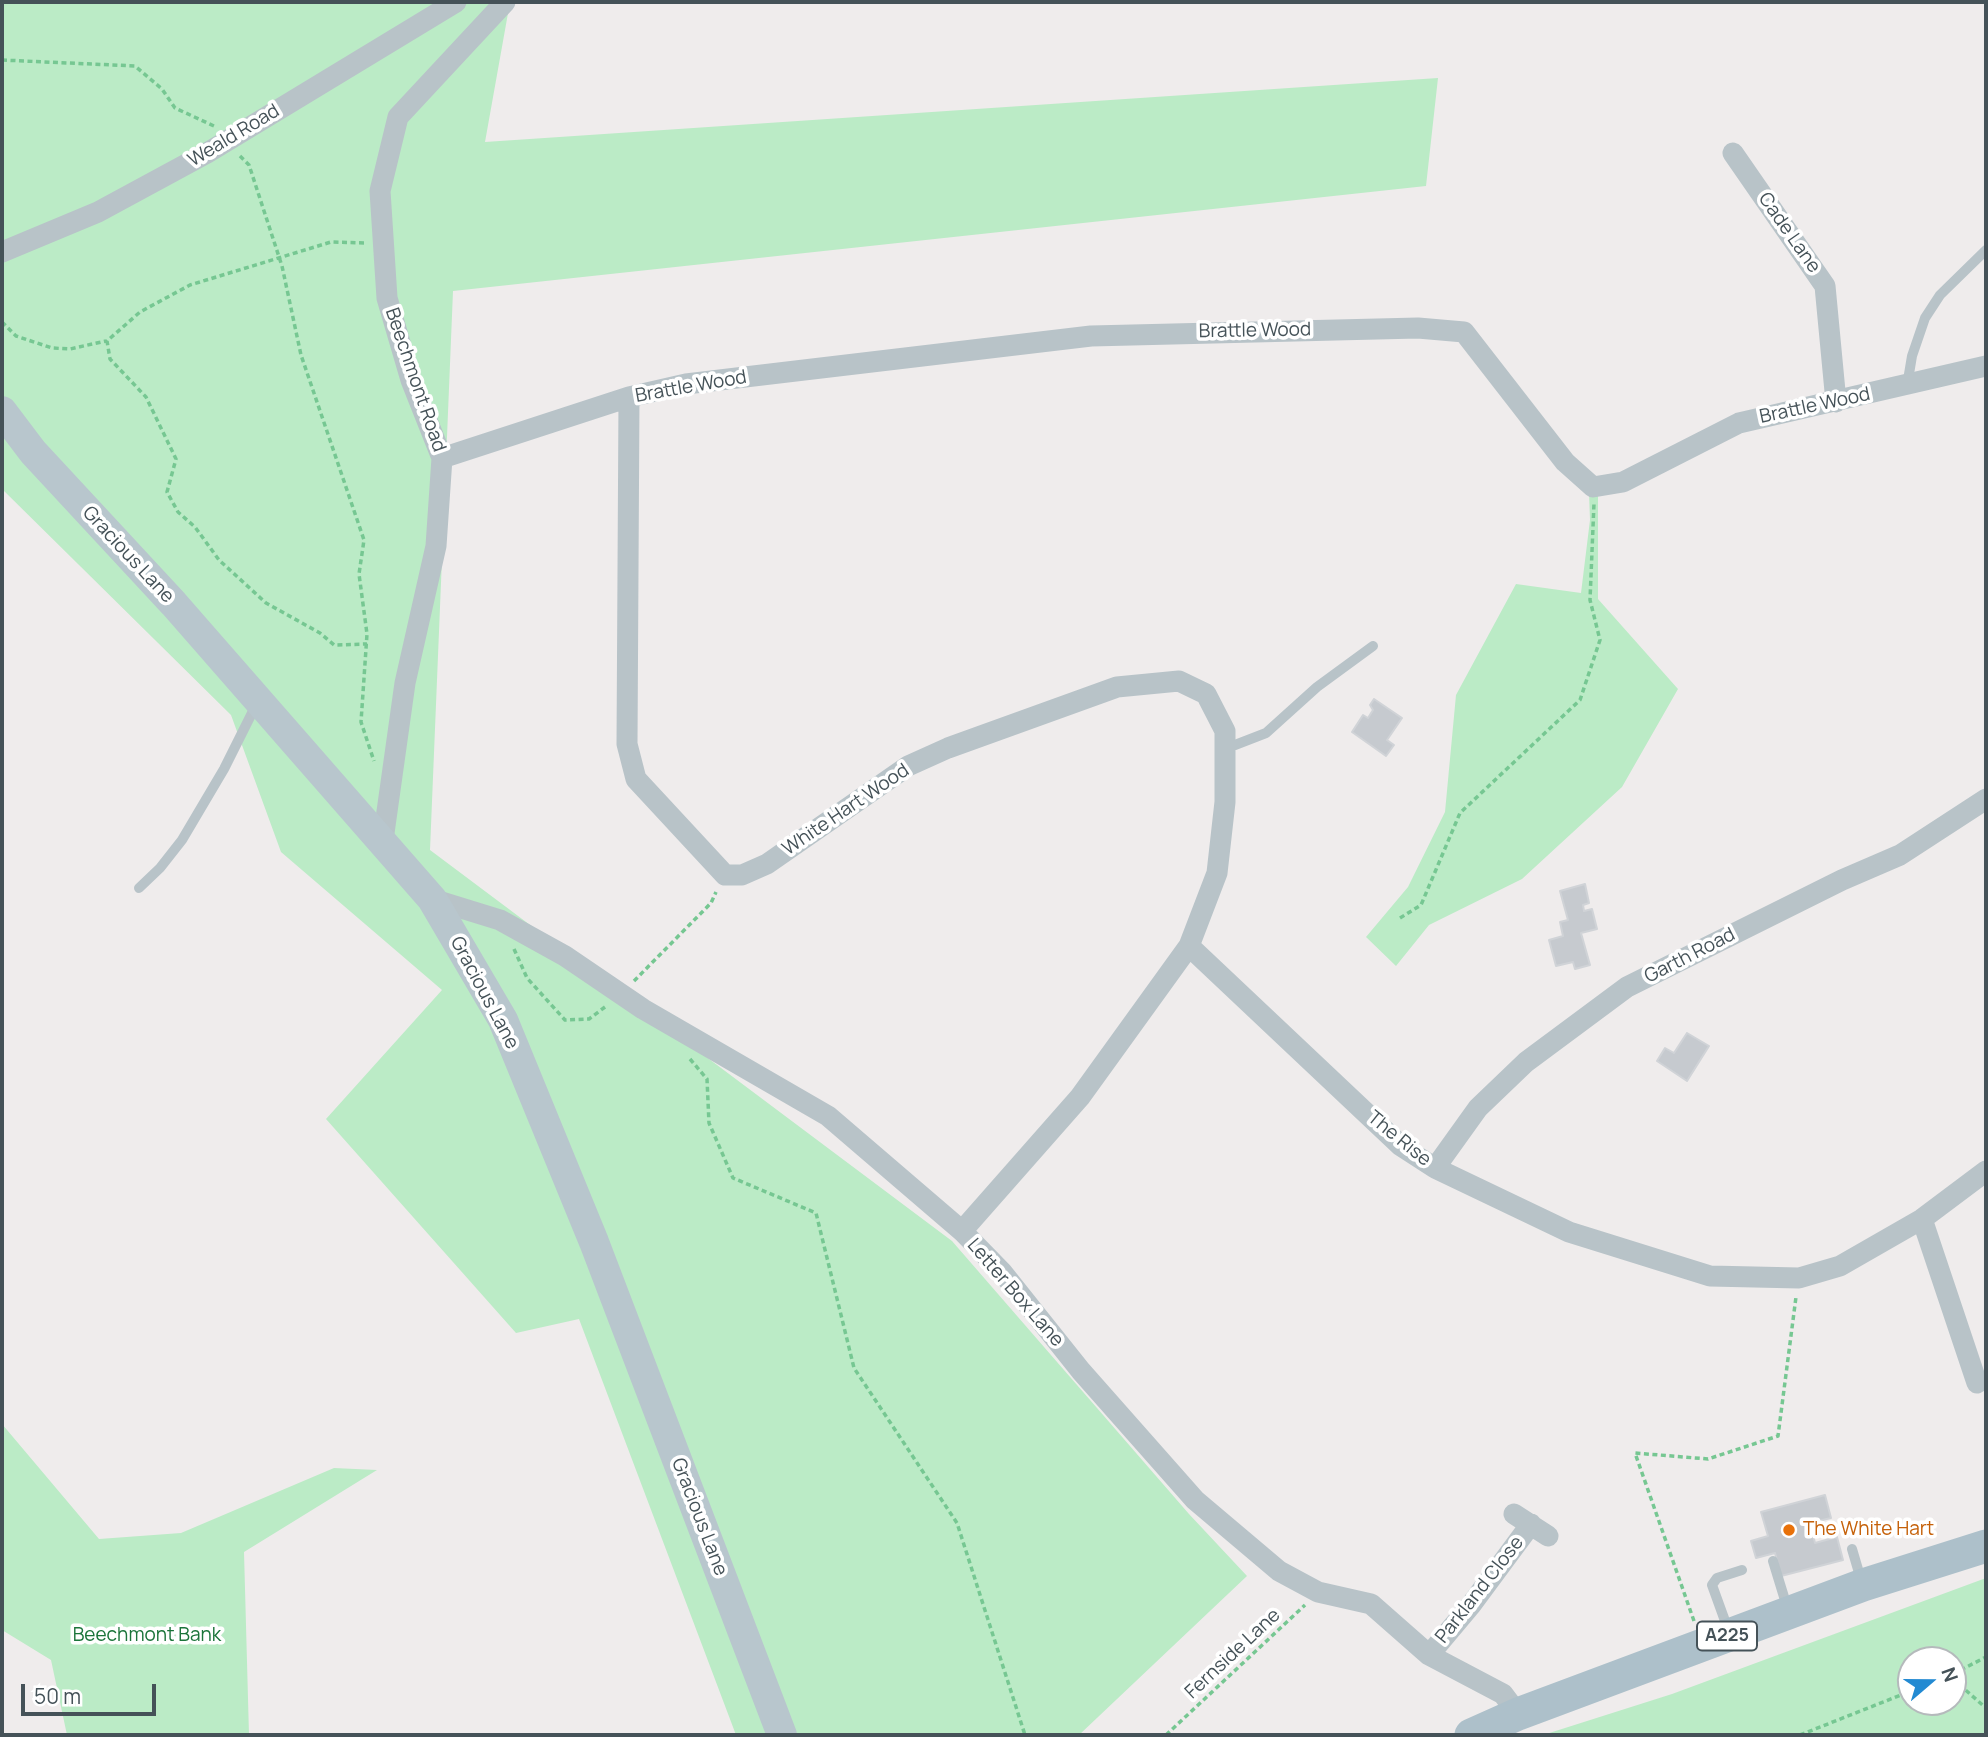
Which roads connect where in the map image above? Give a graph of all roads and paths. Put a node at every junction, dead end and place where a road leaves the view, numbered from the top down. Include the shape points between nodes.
1 (456, 2) edge
2 (505, 2) edge
3 (2, 60) edge
4 (228, 141) junction
5 (1733, 153) dead end
6 (384, 244) junction
7 (1986, 250) edge
8 (2, 252) edge
9 (279, 257) junction
10 (2, 322) edge
11 (107, 341) junction
12 (1986, 366) edge
13 (1907, 386) junction
14 (629, 397) junction
15 (1836, 402) junction
16 (2, 411) edge
17 (442, 458) junction
18 (1593, 487) junction
19 (367, 644) junction
20 (1373, 646) dead end
21 (258, 701) junction
22 (1224, 746) junction
23 (377, 768) dead end
24 (1986, 799) edge
25 (383, 840) junction
26 (725, 874) junction
27 (139, 888) dead end
28 (432, 899) junction
29 (1400, 918) dead end
30 (500, 920) junction
31 (1189, 946) junction
32 (621, 994) junction
33 (683, 1051) dead end
34 (1436, 1168) junction
35 (1986, 1171) edge
36 (1922, 1219) junction
37 (962, 1231) junction
38 (1799, 1278) junction
39 (1975, 1384) edge
40 (1531, 1525) dead end
41 (1986, 1546) edge
42 (1852, 1549) dead end
43 (1773, 1561) dead end
44 (1742, 1570) dead end
45 (1863, 1585) junction
46 (1318, 1592) junction
47 (1789, 1613) junction
48 (1717, 1640) junction
49 (1429, 1655) junction
50 (1986, 1657) edge
51 (1967, 1668) edge
52 (1967, 1690) edge
53 (1897, 1697) edge
54 (1986, 1708) edge
55 (1518, 1714) junction
56 (782, 1735) edge
57 (1025, 1735) edge
58 (1166, 1735) edge
59 (1471, 1735) edge
60 (1800, 1735) edge

1 - 4 street, Weald Road
2 - 6 street, Beechmont Road via 398,117 380,191
3 - 4 path via 135,66 162,89 175,108 211,123
4 - 8 street, Weald Road via 98,212
4 - 9 path via 249,165
5 - 15 street, Cade Lane via 1825,286
6 - 9 path via 331,242
6 - 17 street, Beechmont Road via 387,298 411,380
7 - 13 lane via 1925,318
9 - 11 path via 190,285 140,312
9 - 19 path via 301,355 364,540 359,574
10 - 11 path via 16,336 52,348
11 - 19 path via 110,359 146,397 176,459 167,492 219,560 266,603 334,645
12 - 13 street, Brattle Wood
13 - 15 street, Brattle Wood
14 - 17 street, Brattle Wood
14 - 18 street, Brattle Wood via 686,384 1091,336 1418,328 1464,332 1565,463
14 - 26 street via 627,744 636,779
15 - 18 street, Brattle Wood via 1739,423 1623,482
16 - 21 street, Gracious Lane via 33,452
17 - 25 street, Beechmont Road via 436,546 405,683
18 - 29 path via 1590,600 1600,640 1580,700 1461,813 1421,905
19 - 23 path via 361,722
20 - 22 lane via 1317,687 1266,733
21 - 25 street, Gracious Lane
21 - 27 lane via 182,841
22 - 26 street, White Hart Wood via 1225,731 1206,694 1179,681 1117,687 908,766 767,864 742,875
22 - 31 street, White Hart Wood via 1225,802 1217,873
24 - 34 street, Garth Road via 1900,855 1628,987 1526,1062 1478,1108
25 - 28 street, Gracious Lane
26 - 32 path via 711,903
28 - 30 street, Letter Box Lane
28 - 56 street, Gracious Lane via 503,1020 552,1136
30 - 32 street, Letter Box Lane
30 - 32 path via 527,978 565,1020 589,1019
31 - 34 street, The Rise via 1401,1146
31 - 37 street via 1080,1097
32 - 37 street, Letter Box Lane via 828,1116
33 - 57 path via 706,1079 709,1123 733,1178 816,1213 854,1368 957,1524
34 - 38 street, The Rise via 1569,1232 1710,1276
35 - 36 street, The Rise
36 - 38 street, The Rise via 1840,1266
36 - 39 street
37 - 46 street, Letter Box Lane via 1029,1302 1081,1371 1195,1500 1279,1571
38 - 48 path via 1778,1436 1709,1459 1635,1453
40 - 49 street, Parkland Close
41 - 45 main road, A225
42 - 45 lane
43 - 47 lane
44 - 48 lane via 1717,1578 1712,1585
45 - 47 main road, A225
46 - 49 street, Letter Box Lane via 1371,1604
46 - 58 path, Fernside Lane
47 - 48 main road, A225
48 - 55 main road, A225
49 - 55 street, Letter Box Lane via 1503,1694
50 - 51 path
52 - 54 path
53 - 60 path
55 - 59 main road, A225

